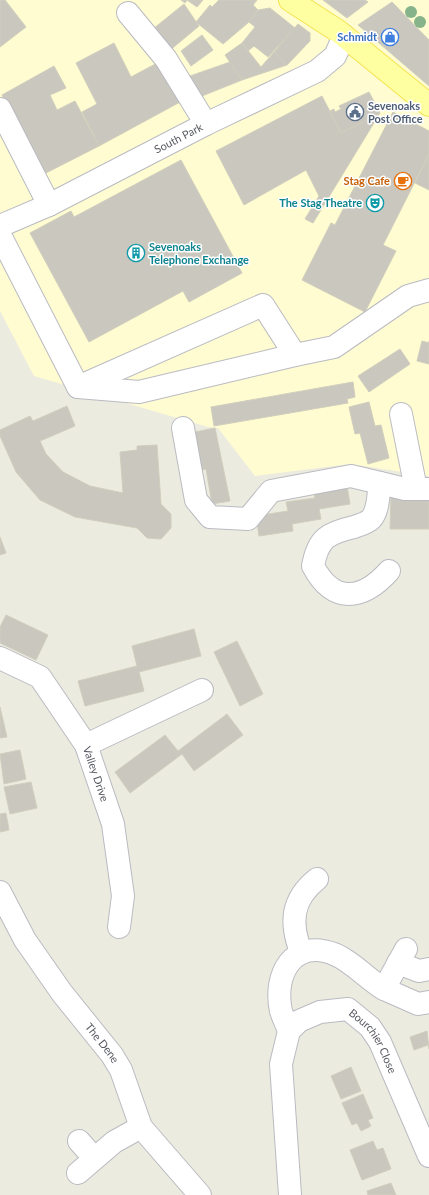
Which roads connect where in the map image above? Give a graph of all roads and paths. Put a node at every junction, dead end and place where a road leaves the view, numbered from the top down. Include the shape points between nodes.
1 (300, 3) edge
2 (128, 13) dead end
3 (344, 36) junction
4 (429, 105) edge
5 (0, 109) edge
6 (206, 124) junction
7 (49, 205) junction
8 (0, 226) edge
9 (0, 235) edge
10 (429, 290) edge
11 (295, 355) junction
12 (78, 387) junction
13 (401, 414) dead end
14 (183, 428) dead end
15 (380, 483) junction
16 (422, 489) edge
17 (389, 571) dead end
18 (0, 658) edge
19 (202, 690) dead end
20 (86, 744) junction
21 (317, 879) dead end
22 (0, 892) edge
23 (119, 927) dead end
24 (301, 952) junction
25 (429, 969) edge
26 (384, 989) junction
27 (429, 1002) edge
28 (289, 1031) junction
29 (141, 1127) junction
30 (78, 1141) dead end
31 (429, 1156) edge
32 (94, 1158) junction
33 (78, 1173) dead end
34 (200, 1195) edge
35 (290, 1195) edge

1 - 3 main road
2 - 6 street via 166,59
3 - 4 main road
3 - 6 street, South Park via 335,56 317,71
5 - 7 street
6 - 7 street, South Park
7 - 8 street, South Park
9 - 12 street
10 - 11 street via 408,296 334,346
11 - 12 street via 139,392
11 - 12 street via 263,305
13 - 16 street
14 - 15 street via 196,500 210,517 248,519 271,491 351,476
15 - 16 street via 405,489
15 - 17 street via 377,508 371,519 360,525 334,532 323,540 316,551 313,566 326,586 345,595 377,585
18 - 20 street, Valley Drive via 40,677
19 - 20 street
20 - 23 street, Valley Drive via 113,824 123,896
21 - 24 street via 306,888 299,900 294,918 295,936
22 - 29 street, The Dene via 26,940 62,993 118,1065
24 - 26 street via 315,950 336,955
24 - 28 street via 283,971 280,989 281,1011
25 - 26 street via 419,971 402,956
26 - 27 street via 418,1004
28 - 31 street, Bourchier Close via 299,1021 320,1012 348,1009 370,1027 380,1042
28 - 35 street via 281,1064
29 - 32 street via 114,1142
29 - 34 street, The Dene
30 - 32 street
32 - 33 street

